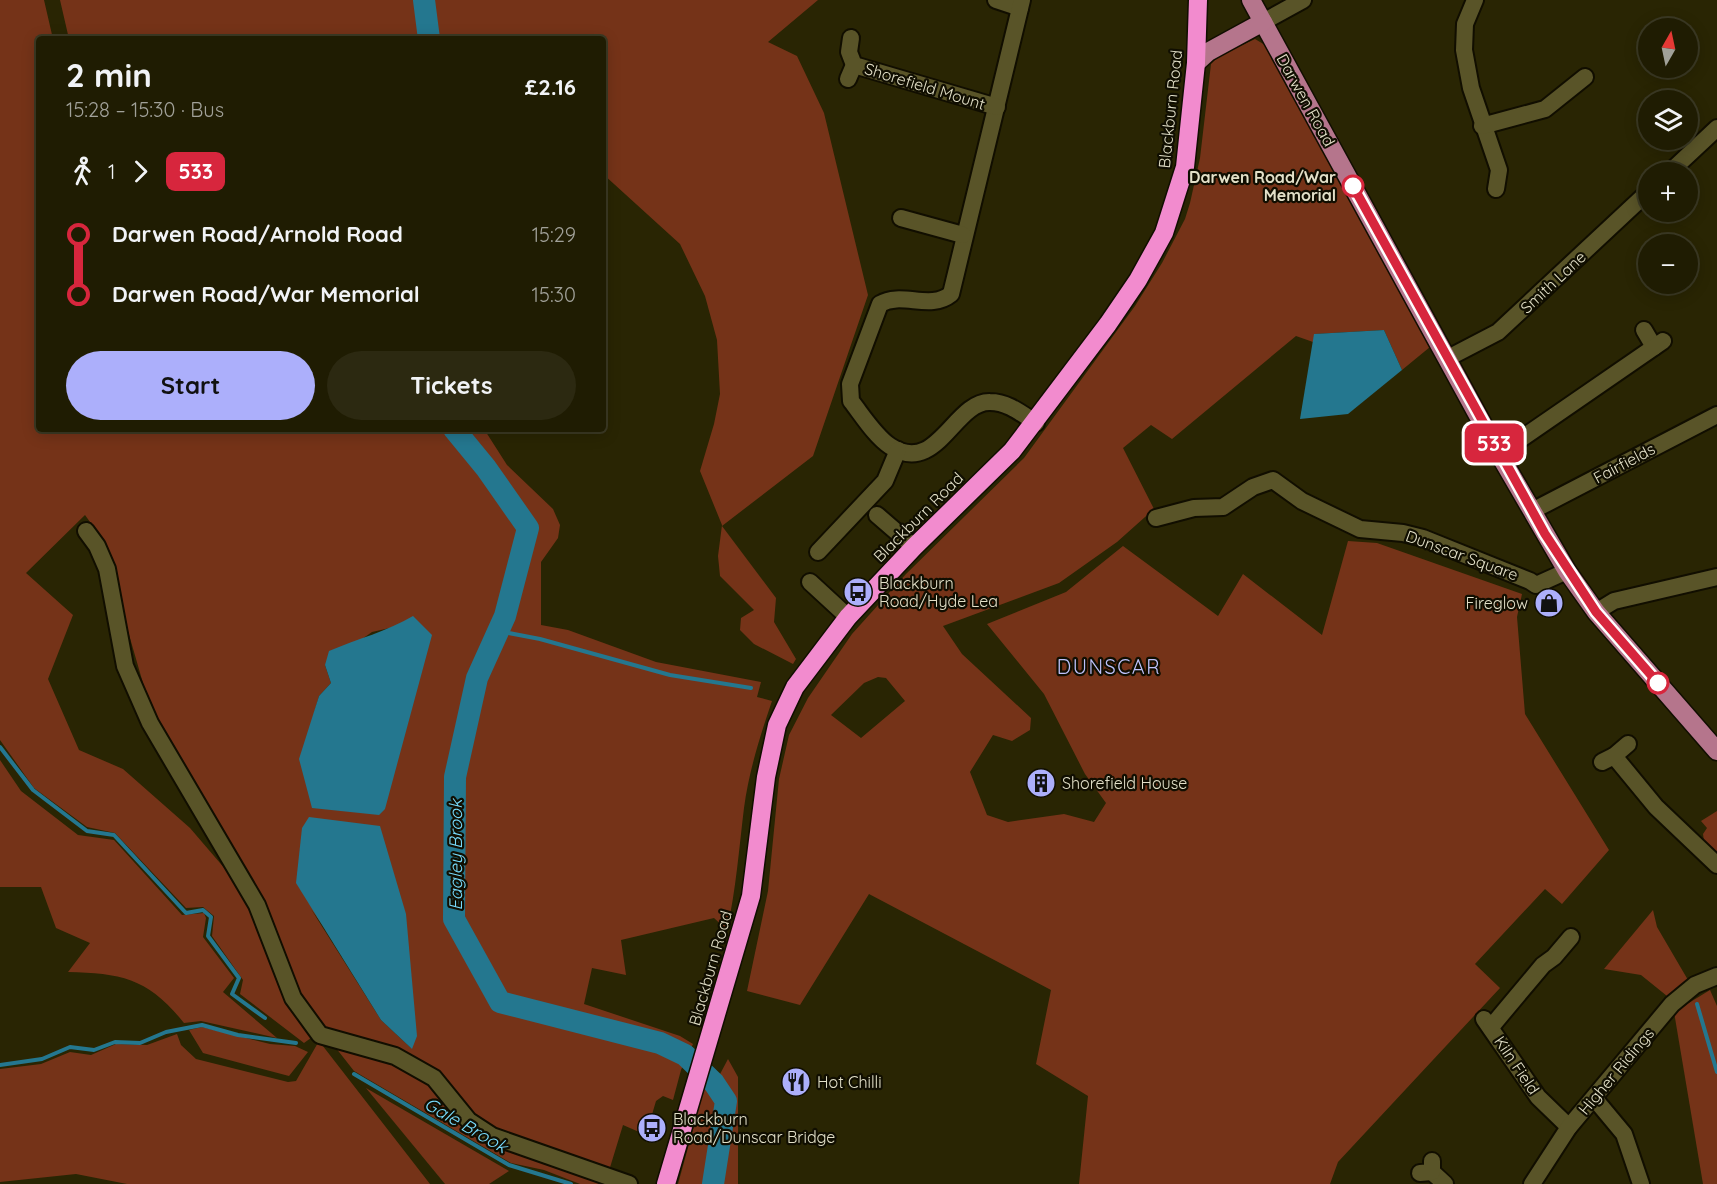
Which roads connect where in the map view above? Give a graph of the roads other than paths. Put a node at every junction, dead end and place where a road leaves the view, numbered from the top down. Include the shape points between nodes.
1 (996, 0) edge
2 (1198, 0) edge
3 (1251, 0) edge
4 (1303, 0) edge
5 (1469, 2) edge
6 (1021, 4) edge
7 (1263, 22) junction
8 (851, 38) dead end
9 (1196, 63) junction
10 (1581, 88) dead end
11 (997, 107) junction
12 (1482, 126) junction
13 (1717, 128) edge
14 (1681, 162) edge
15 (1496, 189) dead end
16 (1638, 201) edge
17 (905, 222) dead end
18 (963, 235) junction
19 (1644, 330) dead end
20 (1448, 358) junction
21 (1717, 415) edge
22 (1035, 423) junction
23 (898, 450) junction
24 (1499, 454) junction
25 (1532, 511) junction
26 (877, 515) dead end
27 (1156, 518) dead end
28 (86, 531) dead end
29 (914, 547) junction
30 (818, 552) dead end
31 (1567, 571) junction
32 (1717, 577) edge
33 (810, 582) dead end
34 (1596, 612) junction
35 (848, 617) junction
36 (1628, 744) dead end
37 (1717, 751) edge
38 (1717, 865) edge
39 (1570, 938) dead end
40 (1717, 975) edge
41 (1594, 1098) junction
42 (1569, 1127) junction
43 (1428, 1169) dead end
44 (628, 1184) edge
45 (666, 1184) edge
46 (1445, 1184) edge
47 (1532, 1184) edge
48 (1641, 1184) edge

1 - 6 street, Shorefield Mount
2 - 9 highway, Blackburn Road
3 - 7 main road, Darwen Road
4 - 7 street
5 - 12 street via 1464,50
6 - 11 street, Shorefield Mount
7 - 9 main road via 1208,52
7 - 20 main road, Darwen Road
8 - 11 street, Shorefield Mount via 851,72
9 - 22 highway, Blackburn Road via 1185,167 1164,233 1108,324
10 - 12 street via 1545,109
11 - 18 street, Shorefield Mount
12 - 15 street via 1504,169
13 - 14 street
16 - 20 street, Smith Lane via 1498,332
17 - 18 street
18 - 23 street, Shorefield Mount via 951,294 939,302 894,299 880,304 850,384 851,401 887,444
19 - 24 street via 1658,344
20 - 24 main road, Darwen Road
21 - 25 street, Fairfields
22 - 23 street via 1000,403 980,403 934,445 915,452
22 - 29 highway, Blackburn Road via 1012,452
23 - 30 street via 885,481
24 - 25 main road, Darwen Road
25 - 31 main road, Darwen Road
26 - 29 street
27 - 31 street, Dunscar Square via 1194,508 1223,507 1253,487 1273,480 1302,501 1360,529 1423,538 1536,585
28 - 44 street via 107,569 125,666 150,723 257,905 293,999 320,1035 395,1056 434,1078 469,1121 492,1136
29 - 35 highway, Blackburn Road
31 - 34 main road, Darwen Road
32 - 34 street via 1614,601
33 - 35 street
34 - 37 main road, Darwen Road
35 - 45 highway, Blackburn Road via 795,687 777,725 766,777 751,896
36 - 38 street via 1608,759 1656,807 1691,831
39 - 42 street, Kiln Field via 1560,959 1543,964 1488,1023 1532,1090
40 - 41 street, Higher Ridings via 1695,985 1672,1005
41 - 42 street, Higher Ridings
41 - 48 street via 1624,1134
42 - 47 street, Higher Ridings
43 - 46 street

